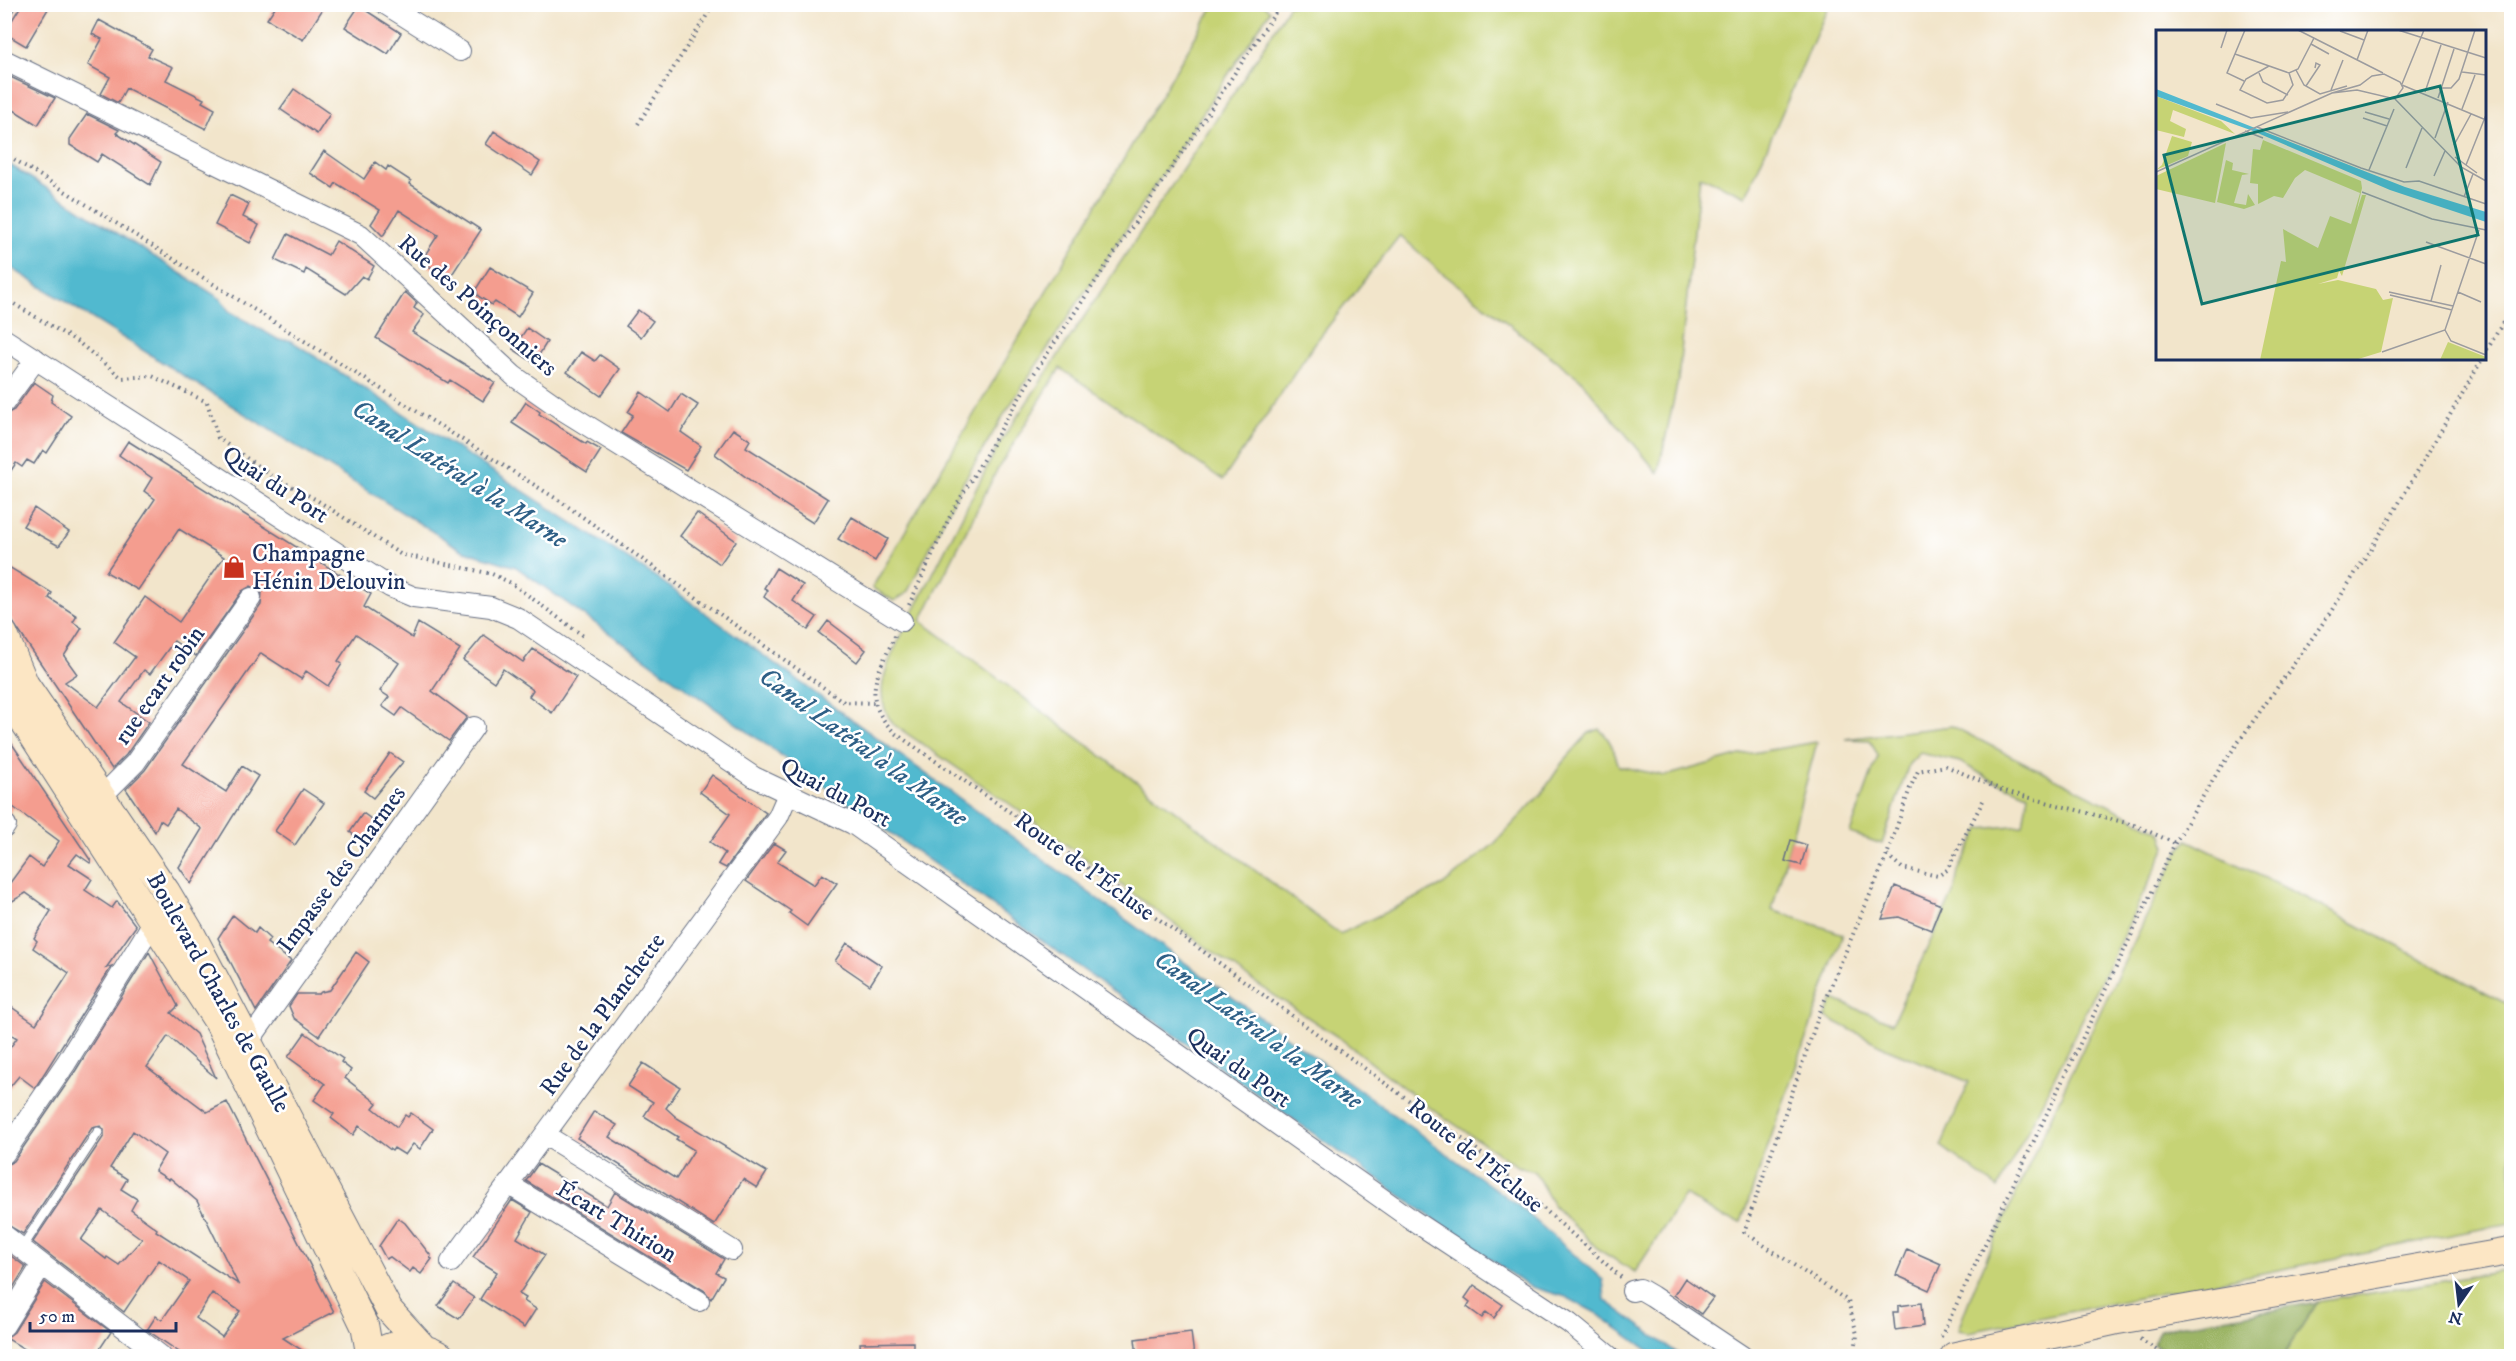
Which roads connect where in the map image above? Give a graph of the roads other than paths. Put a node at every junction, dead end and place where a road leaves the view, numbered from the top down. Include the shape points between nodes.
1 (385, 4) edge
2 (460, 51) dead end
3 (4, 60) edge
4 (4, 339) edge
5 (36, 359) junction
6 (4, 403) edge
7 (251, 598) dead end
8 (902, 621) road end
9 (6, 641) edge
10 (4, 692) edge
11 (474, 727) dead end
12 (788, 794) junction
13 (102, 796) junction
14 (154, 921) junction
15 (249, 1041) junction
16 (98, 1132) dead end
17 (545, 1135) junction
18 (4, 1154) edge
19 (508, 1184) junction
20 (4, 1235) edge
21 (21, 1249) junction
22 (732, 1250) dead end
23 (2511, 1251) edge
24 (451, 1262) dead end
25 (41, 1266) junction
26 (1632, 1292) dead end
27 (699, 1301) dead end
28 (4, 1326) edge
29 (139, 1350) edge
30 (431, 1351) edge
31 (1946, 1351) edge
32 (161, 1356) edge
33 (370, 1356) edge
34 (1609, 1356) edge
35 (1742, 1356) edge

1 - 2 street
3 - 8 street, Rue des Poinçonniers via 361,235 514,376
4 - 5 street, Quai du Port
5 - 6 street
5 - 12 street, Quai du Port via 390,587 414,597 491,607 518,618 754,777
7 - 13 street, rue ecart robin via 135,763
9 - 13 main road, Boulevard Charles de Gaulle via 25,684
10 - 14 main road, Boulevard Charles de Gaulle
11 - 15 street, Impasse des Charmes
12 - 17 street, Rue de la Planchette via 778,817
12 - 34 street, Quai du Port via 853,825 1411,1219 1569,1323
13 - 15 main road, Boulevard Charles de Gaulle via 166,891
14 - 18 street
14 - 33 main road, Boulevard Charles de Gaulle via 219,1024 365,1327
15 - 30 main road, Boulevard Charles de Gaulle via 388,1310
16 - 21 lane
17 - 19 street, Rue de la Planchette
17 - 22 street
19 - 24 street, Rue de la Planchette
19 - 27 street, Écart Thirion
20 - 21 street
21 - 25 street
23 - 31 main road
25 - 28 street
25 - 29 street
26 - 35 street via 1640,1289
29 - 32 street
30 - 33 main road via 404,1344

